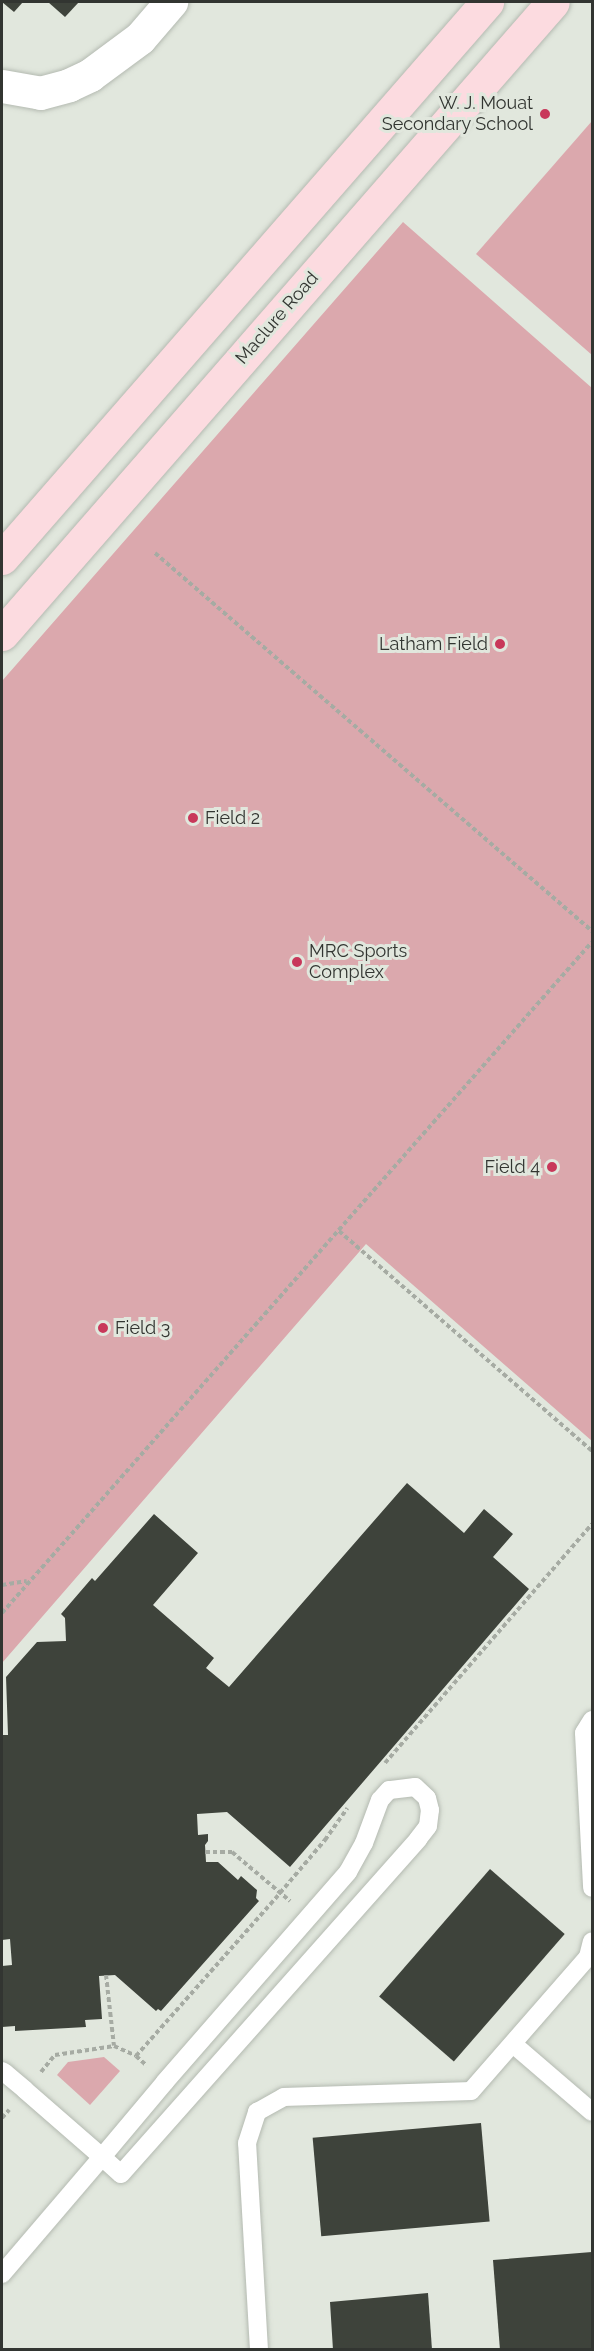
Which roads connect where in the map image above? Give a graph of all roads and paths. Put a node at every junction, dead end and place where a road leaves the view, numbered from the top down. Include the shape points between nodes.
1 (171, 2) edge
2 (487, 2) edge
3 (553, 2) edge
4 (2, 86) edge
5 (155, 553) dead end
6 (2, 558) edge
7 (2, 634) edge
8 (592, 931) edge
9 (592, 942) edge
10 (339, 1231) junction
11 (592, 1451) edge
12 (592, 1524) edge
13 (29, 1581) junction
14 (2, 1585) edge
15 (2, 1613) edge
16 (592, 1720) edge
17 (381, 1768) dead end
18 (349, 1806) dead end
19 (205, 1852) dead end
20 (592, 1888) edge
21 (280, 1893) junction
22 (309, 1917) junction
23 (592, 1941) edge
24 (106, 1975) dead end
25 (513, 2044) junction
26 (114, 2046) junction
27 (136, 2056) junction
28 (2, 2071) edge
29 (165, 2082) junction
30 (25, 2090) junction
31 (592, 2112) edge
32 (2, 2118) edge
33 (102, 2157) junction
34 (2, 2274) edge
35 (259, 2349) edge

1 - 4 street via 140,38 90,75 40,93
2 - 6 main road
3 - 7 main road, Maclure Road
5 - 8 path
9 - 10 path
10 - 11 path
10 - 13 path
12 - 17 path
13 - 14 path
13 - 15 path
16 - 20 lane via 584,1733
18 - 21 path
19 - 21 path via 232,1852
21 - 22 path
21 - 27 path
22 - 29 lane
22 - 33 lane via 348,1872 380,1800 389,1790 415,1787 427,1797 428,1826 418,1839 121,2174
23 - 25 lane via 588,1957
24 - 26 path
25 - 31 lane
25 - 35 lane via 471,2091 284,2097 257,2112 247,2143
26 - 27 path
26 - 30 path via 55,2055
27 - 29 path
28 - 30 lane
29 - 33 lane
30 - 32 path
30 - 33 lane
33 - 34 lane

